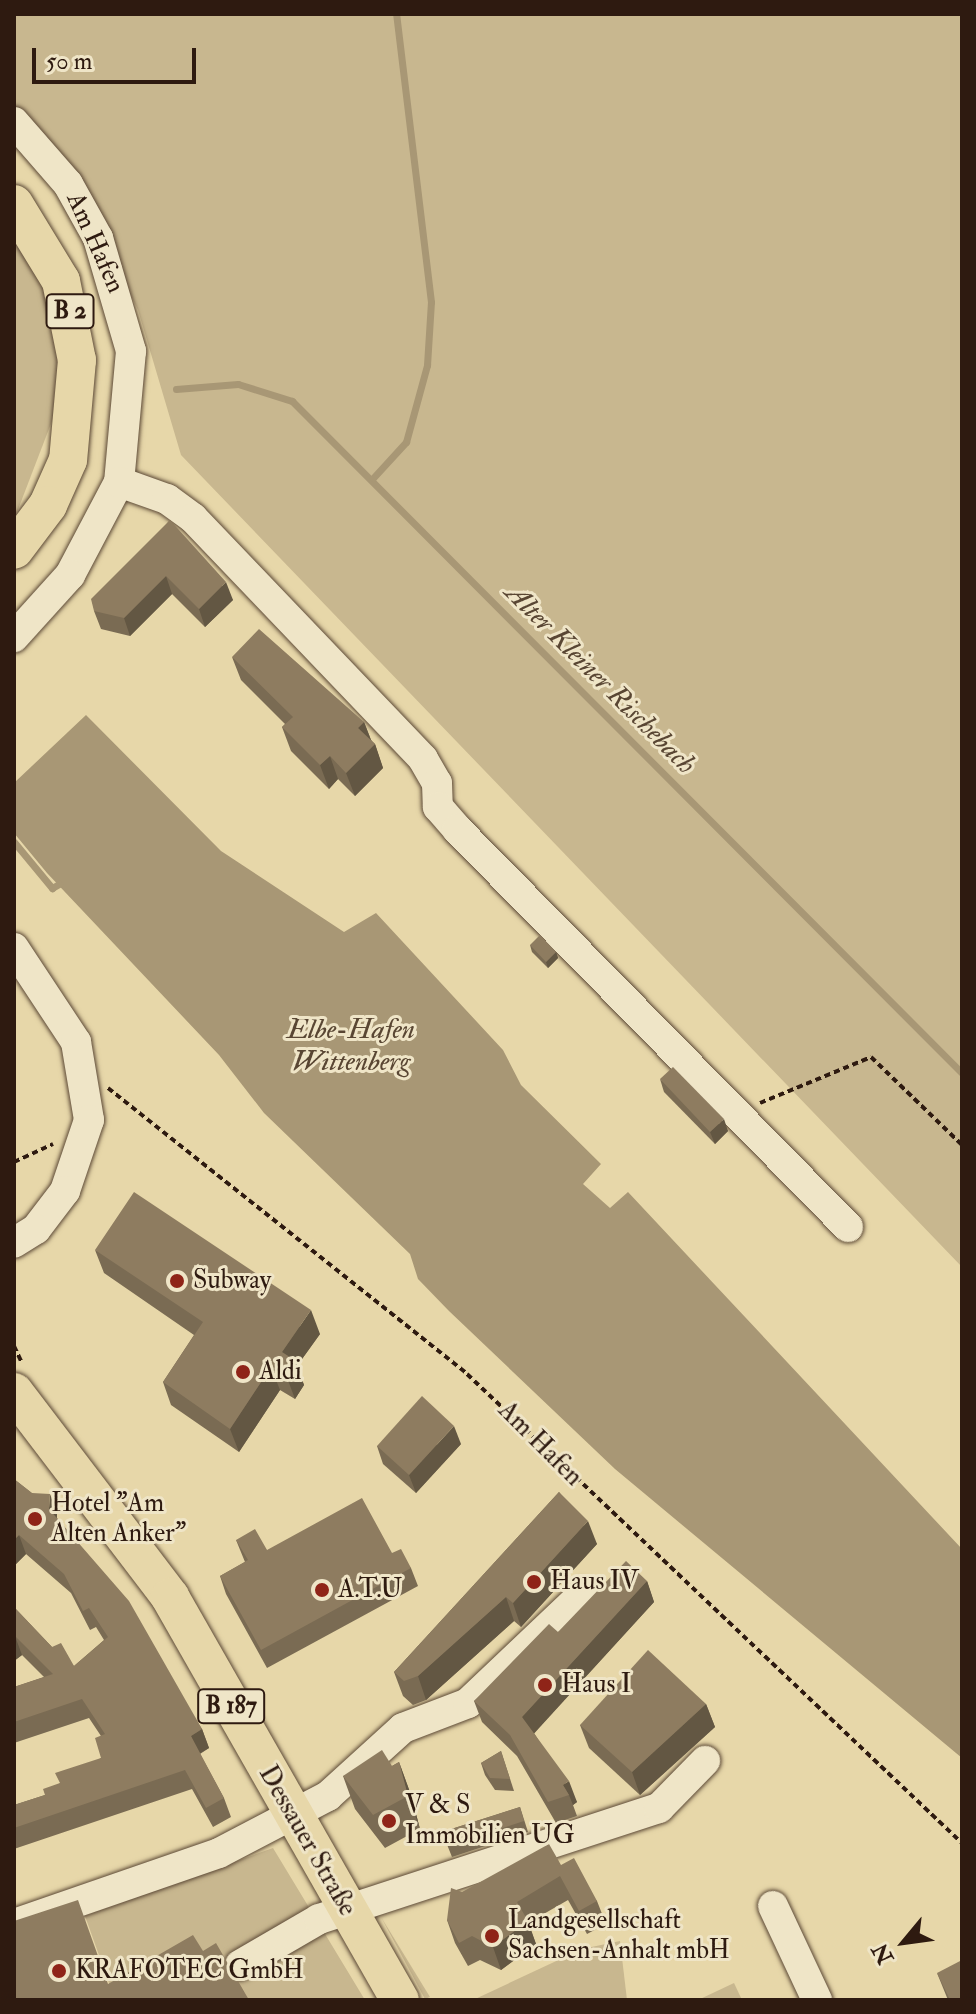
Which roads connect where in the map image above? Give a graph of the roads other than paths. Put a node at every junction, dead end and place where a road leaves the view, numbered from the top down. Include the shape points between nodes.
1 (14, 122) edge
2 (14, 204) edge
3 (119, 482) junction
4 (14, 550) edge
5 (14, 637) edge
6 (14, 948) edge
7 (848, 1227) dead end
8 (14, 1243) edge
9 (14, 1392) edge
10 (583, 1594) dead end
11 (705, 1761) dead end
12 (291, 1816) junction
13 (773, 1906) dead end
14 (346, 1911) junction
15 (14, 1924) edge
16 (240, 1965) dead end
17 (400, 2000) edge
18 (817, 2000) edge

1 - 3 lane, Am Hafen via 68,184 120,295 131,396
2 - 4 main road, B 2 via 61,281 77,373 68,460 48,505
3 - 5 lane, Am Hafen via 70,575
3 - 7 lane via 167,499 193,518 423,759 437,783 438,807 457,829
6 - 8 lane via 61,1010 87,1089 82,1153 46,1218
9 - 12 main road, Dessauer Straße / B 187 via 170,1597
10 - 12 lane via 468,1703 403,1728 328,1796
11 - 14 lane via 659,1808
12 - 14 main road, Dessauer Straße / B 187
12 - 15 lane via 219,1853
13 - 18 lane
14 - 16 lane
14 - 17 main road, Dessauer Straße / B 187

